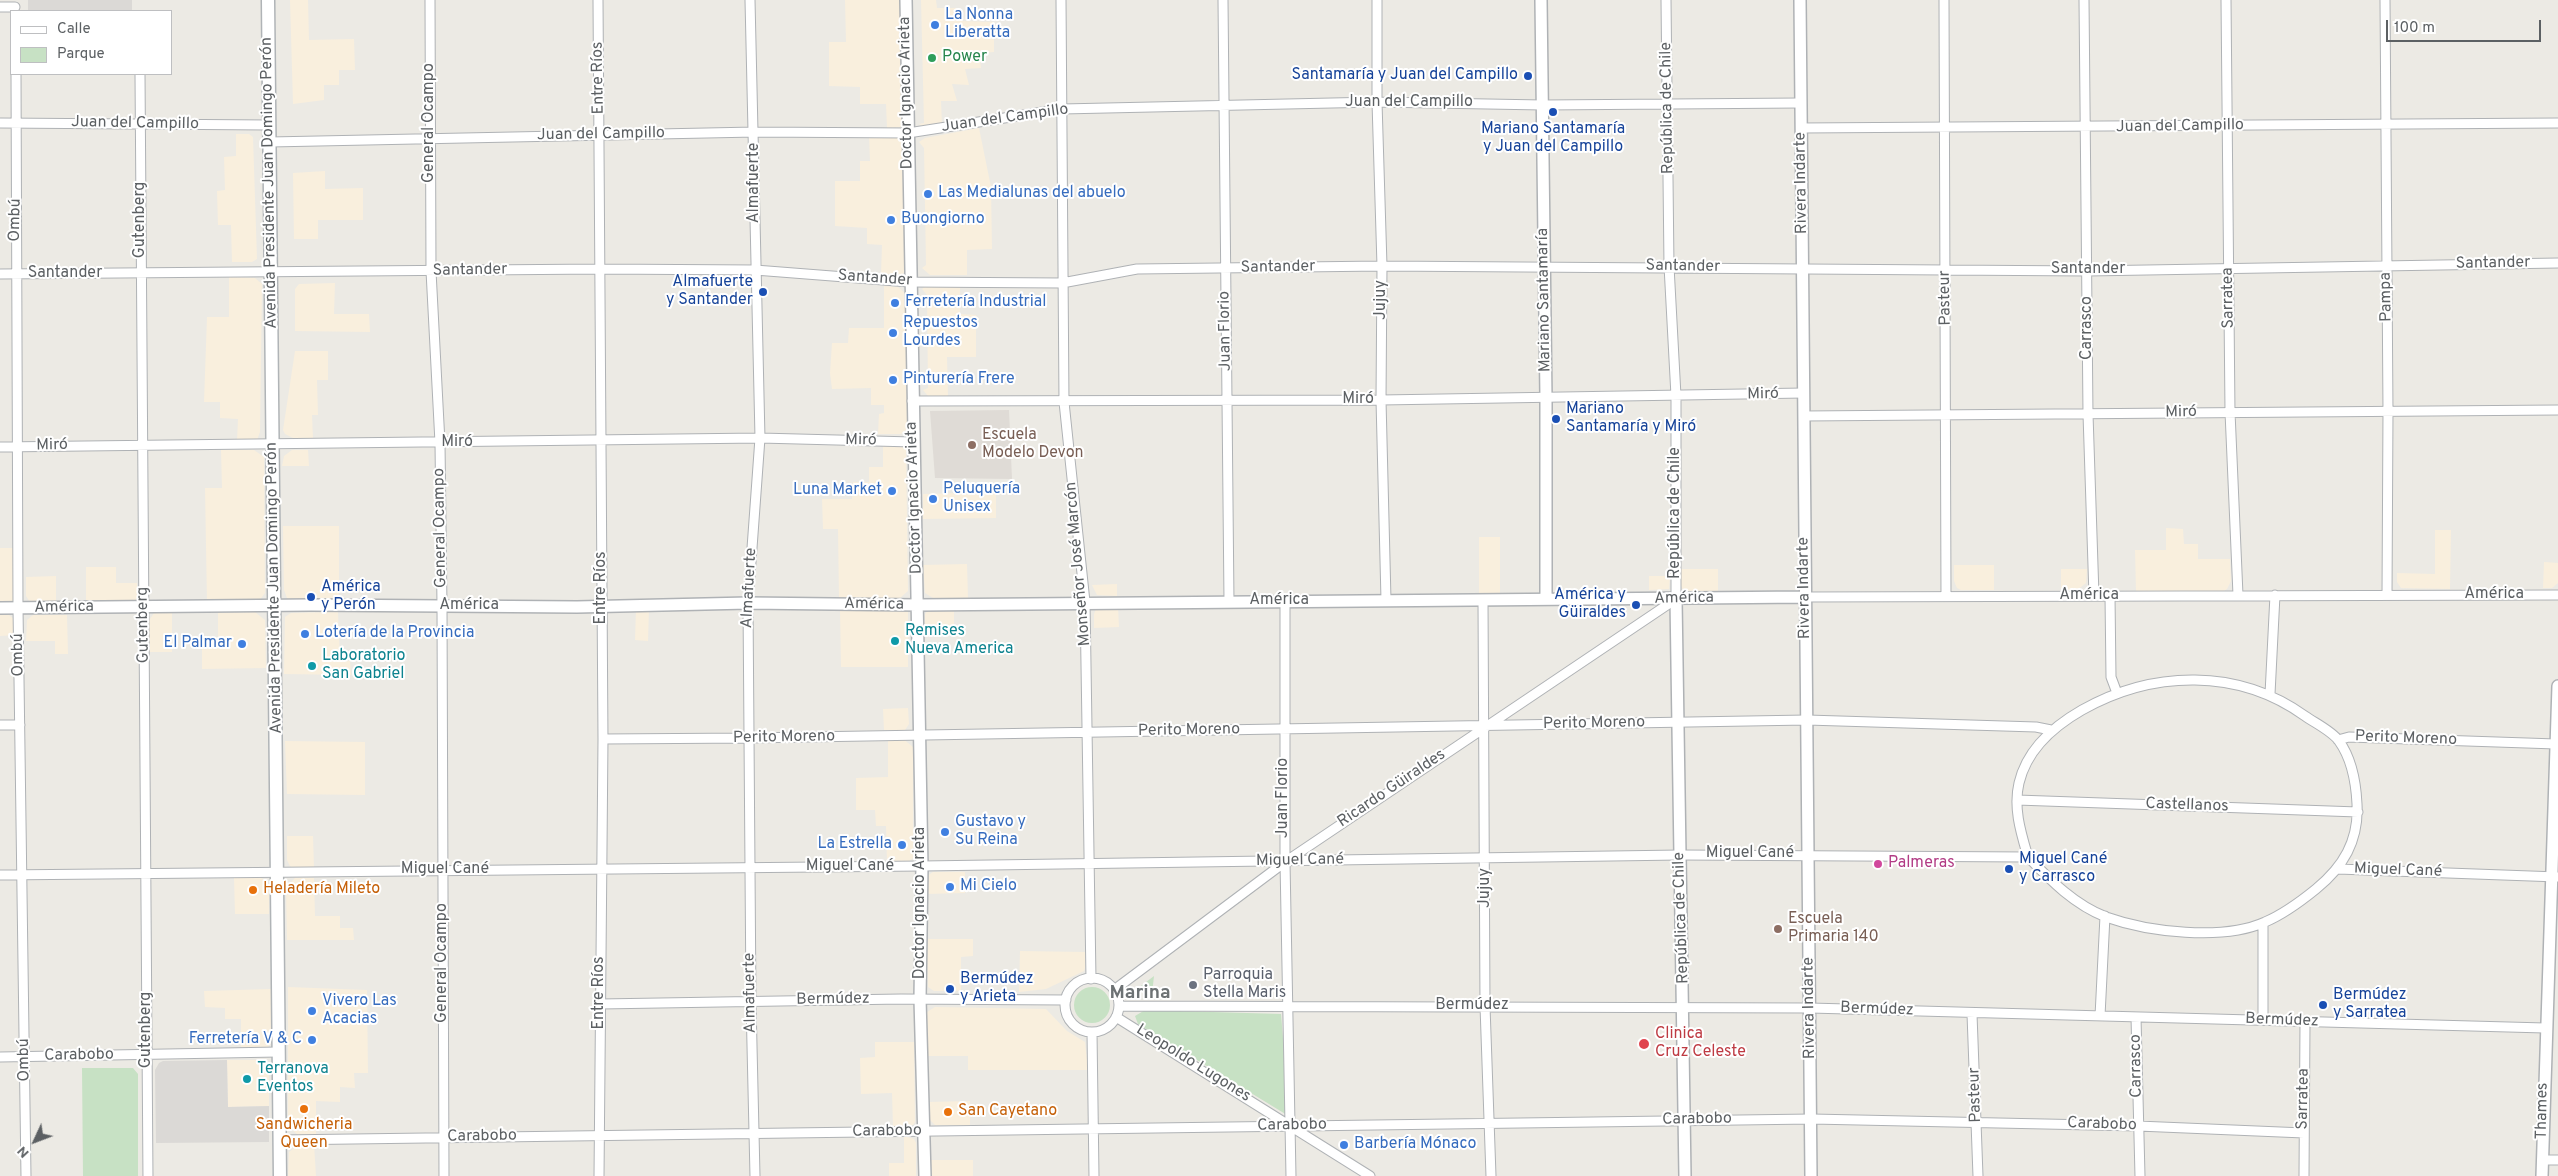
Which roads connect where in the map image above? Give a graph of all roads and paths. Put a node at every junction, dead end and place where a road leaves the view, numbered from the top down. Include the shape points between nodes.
1 (268, 0) edge
2 (430, 0) edge
3 (598, 0) edge
4 (750, 0) edge
5 (906, 0) edge
6 (1061, 0) edge
7 (1223, 0) edge
8 (1378, 0) edge
9 (1541, 0) edge
10 (1666, 0) edge
11 (1800, 0) edge
12 (1944, 0) edge
13 (2084, 0) edge
14 (2226, 0) edge
15 (2385, 0) edge
16 (15, 6) edge
17 (0, 7) edge
18 (16, 75) edge
19 (140, 75) edge
20 (1377, 102) junction
21 (1669, 103) junction
22 (1800, 103) junction
23 (1224, 105) junction
24 (1543, 105) junction
25 (1062, 109) junction
26 (18, 122) junction
27 (0, 123) edge
28 (2558, 123) edge
29 (2386, 124) junction
30 (141, 125) junction
31 (269, 125) junction
32 (2228, 127) junction
33 (1801, 128) junction
34 (1944, 128) junction
35 (2085, 128) junction
36 (755, 132) junction
37 (908, 133) junction
38 (600, 135) junction
39 (430, 137) junction
40 (270, 142) junction
41 (2558, 263) edge
42 (2387, 265) junction
43 (1382, 266) junction
44 (1669, 266) junction
45 (1545, 267) junction
46 (1224, 268) junction
47 (1945, 268) junction
48 (600, 269) junction
49 (1803, 269) junction
50 (2229, 269) junction
51 (755, 270) junction
52 (431, 271) junction
53 (2088, 271) junction
54 (271, 272) junction
55 (0, 274) edge
56 (16, 274) junction
57 (141, 274) junction
58 (910, 282) junction
59 (1062, 282) junction
60 (1804, 393) junction
61 (1676, 396) junction
62 (1546, 398) junction
63 (1381, 400) junction
64 (912, 401) junction
65 (1227, 401) junction
66 (1064, 402) junction
67 (2558, 410) edge
68 (2388, 411) junction
69 (2230, 412) junction
70 (2088, 414) junction
71 (1804, 416) junction
72 (1947, 416) junction
73 (760, 438) junction
74 (602, 442) junction
75 (913, 442) junction
76 (440, 443) junction
77 (273, 444) junction
78 (143, 445) junction
79 (0, 447) edge
80 (17, 447) junction
81 (2238, 595) junction
82 (2275, 595) junction
83 (2387, 595) junction
84 (2558, 595) edge
85 (1946, 596) junction
86 (2094, 596) junction
87 (2110, 596) junction
88 (1805, 597) junction
89 (1546, 599) junction
90 (1676, 599) junction
91 (1386, 600) junction
92 (1484, 600) junction
93 (1229, 601) junction
94 (1285, 601) junction
95 (1085, 602) junction
96 (748, 603) junction
97 (276, 605) junction
98 (918, 605) junction
99 (442, 606) junction
100 (601, 606) junction
101 (144, 607) junction
102 (0, 608) edge
103 (18, 608) junction
104 (2558, 686) edge
105 (2117, 693) junction
106 (2270, 694) junction
107 (1807, 720) junction
108 (1680, 723) junction
109 (20, 724) junction
110 (0, 725) edge
111 (1484, 726) junction
112 (1284, 730) junction
113 (2051, 730) junction
114 (1088, 732) junction
115 (920, 736) junction
116 (749, 738) junction
117 (603, 739) junction
118 (2338, 740) junction
119 (2556, 744) junction
120 (2017, 800) junction
121 (2358, 812) junction
122 (1809, 854) junction
123 (1680, 855) junction
124 (1486, 857) junction
125 (2028, 857) junction
126 (1285, 862) junction
127 (1090, 864) junction
128 (922, 866) junction
129 (750, 868) junction
130 (601, 869) junction
131 (2338, 869) junction
132 (442, 870) junction
133 (277, 872) junction
134 (147, 873) junction
135 (23, 874) junction
136 (0, 875) edge
137 (2556, 877) edge
138 (2105, 916) junction
139 (2263, 923) junction
140 (1091, 978) junction
141 (1114, 990) junction
142 (920, 999) junction
143 (1066, 1000) junction
144 (751, 1002) junction
145 (600, 1004) junction
146 (1289, 1006) junction
147 (1485, 1006) junction
148 (1684, 1007) junction
149 (1810, 1008) junction
150 (1118, 1011) junction
151 (1972, 1014) junction
152 (2100, 1016) junction
153 (2136, 1017) junction
154 (2263, 1020) junction
155 (2305, 1022) junction
156 (2545, 1028) junction
157 (1092, 1032) junction
158 (278, 1052) junction
159 (147, 1055) junction
160 (0, 1057) edge
161 (24, 1057) junction
162 (1812, 1119) junction
163 (1685, 1120) junction
164 (1977, 1122) junction
165 (1490, 1124) junction
166 (1291, 1126) junction
167 (2138, 1126) junction
168 (1093, 1129) junction
169 (924, 1132) junction
170 (2304, 1132) junction
171 (754, 1133) junction
172 (599, 1135) junction
173 (444, 1138) junction
174 (280, 1140) junction
175 (2542, 1160) junction
176 (2558, 1160) edge
177 (26, 1176) edge
178 (148, 1176) edge
179 (280, 1176) edge
180 (444, 1176) edge
181 (599, 1176) edge
182 (755, 1176) edge
183 (925, 1176) edge
184 (1094, 1176) edge
185 (1291, 1176) edge
186 (1370, 1176) edge
187 (1491, 1176) edge
188 (1685, 1176) edge
189 (1811, 1176) edge
190 (1978, 1176) edge
191 (2140, 1176) edge
192 (2304, 1176) edge
193 (2542, 1176) edge

1 - 31 main road, Avenida Presidente Juan Domingo Perón
2 - 39 street, General Ocampo
3 - 38 street, Entre Ríos
4 - 36 street, Almafuerte
5 - 37 street, Doctor Ignacio Arieta
6 - 25 street, Monseñor José Marcón
7 - 23 street, Juan Florio
8 - 20 street, Jujuy
9 - 24 street, Mariano Santamaría
10 - 21 street, República de Chile
11 - 22 street, Rivera Indarte
12 - 34 street, Pasteur
13 - 35 street, Carrasco
14 - 32 street, Sarratea
15 - 29 street, Pampa
16 - 17 street
18 - 26 street, Ombú
19 - 30 street, Gutenberg
20 - 23 street, Juan del Campillo
20 - 24 street, Juan del Campillo
20 - 43 street, Jujuy
21 - 22 street, Juan del Campillo
21 - 24 street, Juan del Campillo
21 - 44 street, República de Chile
22 - 33 street, Rivera Indarte
23 - 25 street, Juan del Campillo
23 - 46 street, Juan Florio
24 - 45 street, Mariano Santamaría
25 - 37 street, Juan del Campillo
25 - 59 street, Monseñor José Marcón
26 - 27 street, Juan del Campillo
26 - 30 street, Juan del Campillo
26 - 56 street, Ombú
28 - 29 street, Juan del Campillo
29 - 32 street, Juan del Campillo
29 - 42 street, Pampa
30 - 31 street, Juan del Campillo
30 - 57 street, Gutenberg
31 - 40 main road, Avenida Presidente Juan Domingo Perón
32 - 35 street, Juan del Campillo
32 - 50 street, Sarratea
33 - 34 street, Juan del Campillo
33 - 49 street, Rivera Indarte
34 - 35 street, Juan del Campillo
34 - 47 street, Pasteur
35 - 53 street, Carrasco
36 - 37 street, Juan del Campillo
36 - 38 street, Juan del Campillo
36 - 51 street, Almafuerte
37 - 58 street, Doctor Ignacio Arieta
38 - 39 street, Juan del Campillo
38 - 48 street, Entre Ríos
39 - 40 street, Juan del Campillo
39 - 52 street, General Ocampo
40 - 54 main road, Avenida Presidente Juan Domingo Perón
41 - 42 street, Santander
42 - 50 street, Santander
42 - 68 street, Pampa
43 - 45 street, Santander
43 - 46 street, Santander
43 - 63 street, Jujuy
44 - 45 street, Santander
44 - 49 street, Santander
44 - 61 street, República de Chile
45 - 62 street, Mariano Santamaría
46 - 59 street, Santander via 1137,269
46 - 65 street, Juan Florio
47 - 49 street, Santander
47 - 53 street, Santander
47 - 72 street, Pasteur
48 - 51 street, Santander
48 - 52 street, Santander
48 - 74 street, Entre Ríos
49 - 60 street, Rivera Indarte
50 - 53 street, Santander
50 - 69 street, Sarratea
51 - 58 street, Santander
51 - 73 street, Almafuerte
52 - 54 street, Santander
52 - 76 street, General Ocampo
53 - 70 street, Carrasco
54 - 57 street, Santander
54 - 77 main road, Avenida Presidente Juan Domingo Perón
55 - 56 street, Santander
56 - 57 street, Santander
56 - 80 street, Ombú
57 - 78 street, Gutenberg
58 - 59 street, Santander
58 - 64 street, Doctor Ignacio Arieta
59 - 66 street, Monseñor José Marcón
60 - 61 street, Miró
60 - 71 street, Rivera Indarte
61 - 62 street, Miró
61 - 90 street, República de Chile
62 - 63 street, Miró
62 - 89 street, Mariano Santamaría
63 - 65 street, Miró
63 - 91 street, Jujuy
64 - 66 street, Miró
64 - 75 street, Doctor Ignacio Arieta
65 - 66 street, Miró
65 - 93 street, Juan Florio
66 - 95 street, Monseñor José Marcón
67 - 68 street, Miró
68 - 69 street, Miró
68 - 83 street, Pampa
69 - 70 street, Miró
69 - 81 street, Sarratea
70 - 72 street, Miró
70 - 86 street, Carrasco
71 - 72 street, Miró
71 - 88 street, Rivera Indarte
72 - 85 street, Pasteur
73 - 74 street, Miró
73 - 75 street, Miró
73 - 96 street, Almafuerte
74 - 76 street, Miró
74 - 100 street, Entre Ríos
75 - 98 street, Doctor Ignacio Arieta
76 - 77 street, Miró
76 - 99 street, General Ocampo
77 - 78 street, Miró
77 - 97 main road, Avenida Presidente Juan Domingo Perón
78 - 80 street, Miró
78 - 101 street, Gutenberg
79 - 80 street, Miró
80 - 103 street, Ombú
81 - 82 street, América
81 - 87 street, América
82 - 83 street, América
82 - 106 street
83 - 84 street, América
85 - 86 street, América
85 - 88 street, América
86 - 87 street, América
87 - 105 street via 2111,678
88 - 90 street, América
88 - 107 street, Rivera Indarte
89 - 90 street, América
89 - 92 street, América
90 - 108 street, República de Chile
90 - 111 street, Ricardo Güiraldes
91 - 92 street, América
91 - 94 street, América
92 - 111 street, Jujuy
93 - 94 street, América
93 - 95 street, América
94 - 112 street, Juan Florio
95 - 98 street, América
95 - 114 street, Monseñor José Marcón
96 - 98 street, América
96 - 100 street, América
96 - 116 street, Almafuerte
97 - 99 street, América
97 - 101 street, América
97 - 133 main road, Avenida Presidente Juan Domingo Perón
98 - 115 street, Doctor Ignacio Arieta
99 - 100 street, América
99 - 132 street, General Ocampo
100 - 117 street, Entre Ríos
101 - 103 street, América
101 - 134 street, Gutenberg
102 - 103 street, América
103 - 109 street, Ombú
104 - 119 street, Thames
105 - 106 street, Perito Moreno via 2153,683 2181,680 2229,682
105 - 113 street, Perito Moreno
106 - 118 street, Perito Moreno
107 - 108 street, Perito Moreno
107 - 113 street, Perito Moreno
107 - 122 street, Rivera Indarte
108 - 111 street, Perito Moreno
108 - 123 street, República de Chile
109 - 110 street
109 - 135 street, Ombú
111 - 112 street, Perito Moreno
111 - 124 street, Jujuy
111 - 126 street, Ricardo Güiraldes
112 - 114 street, Perito Moreno
112 - 126 street, Juan Florio
113 - 120 street via 2022,773
114 - 115 street, Perito Moreno
114 - 127 street, Monseñor José Marcón
115 - 116 street, Perito Moreno
115 - 128 street, Doctor Ignacio Arieta
116 - 117 street, Perito Moreno
116 - 129 street, Almafuerte
117 - 130 street, Entre Ríos
118 - 119 street, Perito Moreno via 2349,737
118 - 121 street via 2356,784
119 - 137 street, Thames
120 - 121 street, Castellanos
120 - 125 street
121 - 131 street via 2348,854
122 - 123 street, Miguel Cané
122 - 125 street, Miguel Cané
122 - 149 street, Rivera Indarte
123 - 124 street, Miguel Cané
123 - 148 street, República de Chile
124 - 126 street, Miguel Cané
124 - 147 street, Jujuy
125 - 138 street, Miguel Cané via 2069,896
126 - 127 street, Miguel Cané
126 - 141 street, Ricardo Güiraldes
126 - 146 street, Juan Florio
127 - 128 street, Miguel Cané
127 - 140 street, Monseñor José Marcón
128 - 129 street, Miguel Cané
128 - 142 street, Doctor Ignacio Arieta
129 - 130 street, Miguel Cané
129 - 144 street, Almafuerte
130 - 132 street, Miguel Cané
130 - 145 street, Entre Ríos
131 - 137 street, Miguel Cané
131 - 139 street, Miguel Cané via 2298,904
132 - 133 street, Miguel Cané
132 - 173 street, General Ocampo
133 - 134 street, Miguel Cané
133 - 158 main road, Avenida Presidente Juan Domingo Perón
134 - 135 street, Miguel Cané
134 - 159 street, Gutenberg
135 - 136 street, Miguel Cané
135 - 161 street, Ombú
137 - 156 street, Thames
138 - 139 street, Miguel Cané via 2150,928 2190,932 2227,931
138 - 152 street
139 - 154 street
140 - 141 street via 1103,981
140 - 143 street via 1076,984
141 - 150 street
142 - 143 street, Bermúdez
142 - 144 street, Bermúdez
142 - 169 street, Doctor Ignacio Arieta
143 - 157 street via 1068,1017 1074,1025
144 - 145 street, Bermúdez
144 - 171 street, Almafuerte
145 - 172 street, Entre Ríos
146 - 147 street, Bermúdez
146 - 150 street, Bermúdez
146 - 166 street, Juan Florio
147 - 148 street, Bermúdez
147 - 165 street, Jujuy
148 - 149 street, Bermúdez
148 - 163 street, República de Chile
149 - 151 street, Bermúdez
149 - 162 street, Rivera Indarte
150 - 157 street via 1105,1029
150 - 166 street, Leopoldo Lugones
151 - 152 street, Bermúdez
151 - 164 street, Pasteur
152 - 153 street, Bermúdez
153 - 154 street, Bermúdez
153 - 167 street, Carrasco
154 - 155 street, Bermúdez
155 - 156 street, Bermúdez
155 - 170 street, Sarratea
156 - 175 street, Thames
157 - 168 street
158 - 159 street, Carabobo
158 - 174 main road, Avenida Presidente Juan Domingo Perón
159 - 161 street, Carabobo
159 - 178 street, Gutenberg
160 - 161 street, Carabobo
161 - 177 street, Ombú
162 - 163 street, Carabobo
162 - 164 street, Carabobo
162 - 189 street, Rivera Indarte
163 - 165 street, Carabobo
163 - 188 street, República de Chile
164 - 167 street, Carabobo
164 - 190 street, Pasteur
165 - 166 street, Carabobo
165 - 187 street, Jujuy
166 - 168 street, Carabobo
166 - 185 street, Juan Florio
166 - 186 street, Leopoldo Lugones
167 - 170 street, Carabobo
167 - 191 street, Carrasco
168 - 169 street, Carabobo
168 - 184 street
169 - 171 street, Carabobo
169 - 183 street, Doctor Ignacio Arieta
170 - 192 street, Sarratea
171 - 172 street, Carabobo
171 - 182 street, Almafuerte
172 - 173 street, Carabobo
172 - 181 street, Entre Ríos
173 - 174 street, Carabobo
173 - 180 street, General Ocampo
174 - 179 main road, Avenida Presidente Juan Domingo Perón
175 - 176 street
175 - 193 street, Thames

